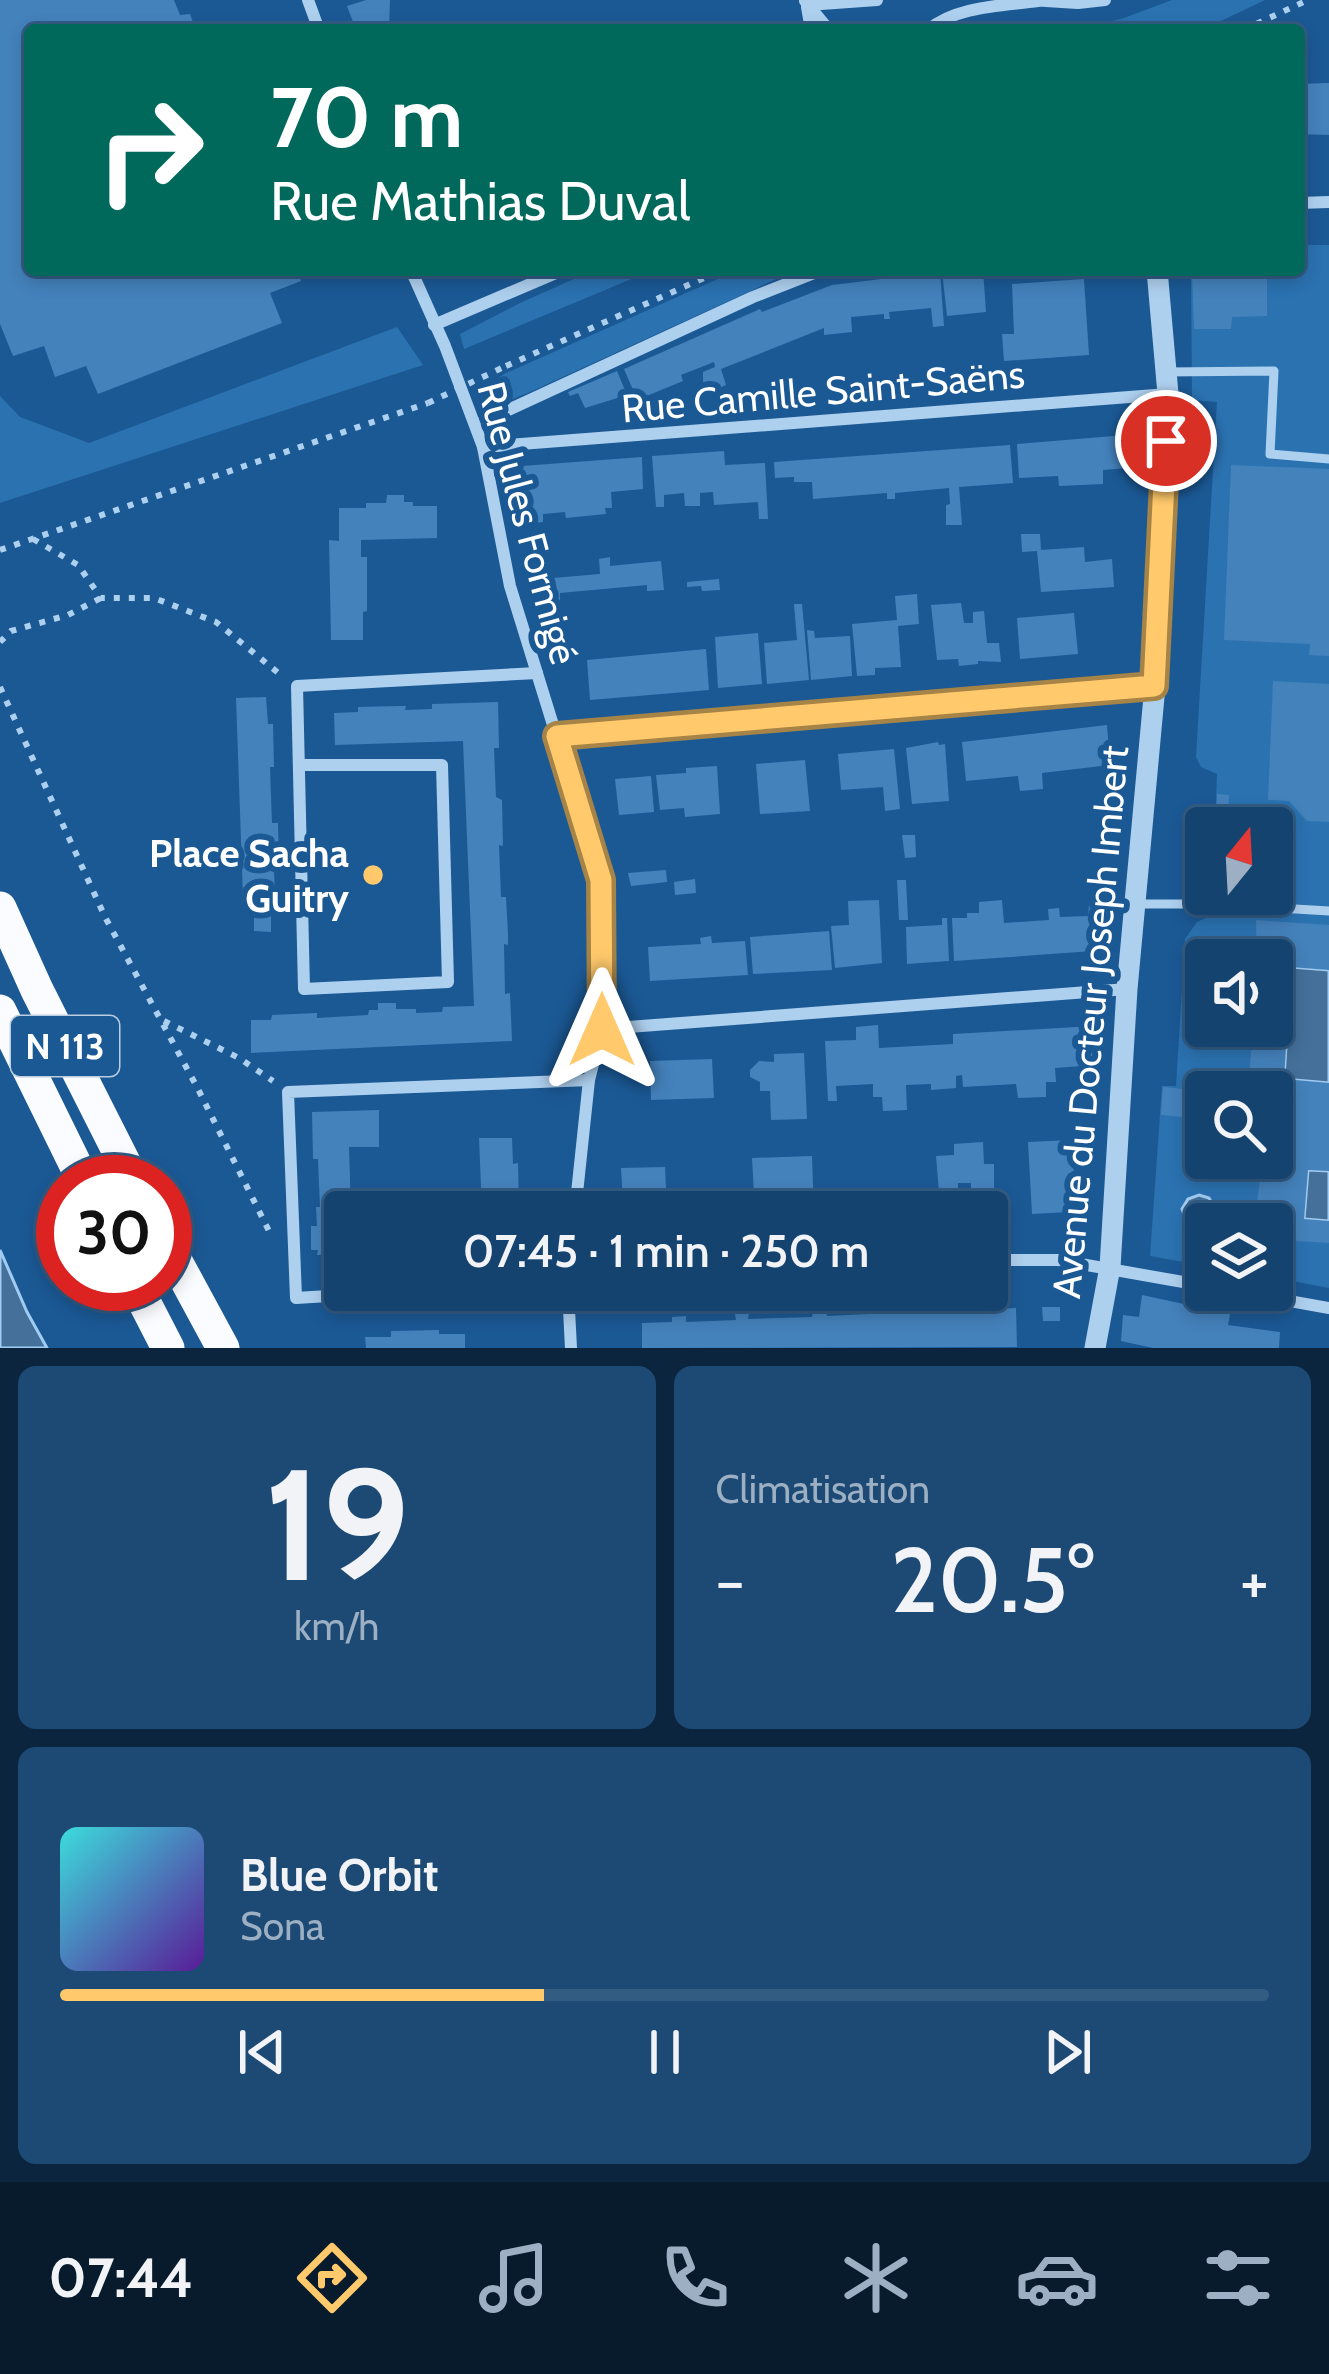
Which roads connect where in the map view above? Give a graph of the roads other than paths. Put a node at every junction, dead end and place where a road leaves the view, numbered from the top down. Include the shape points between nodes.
1 (877, 0) edge
2 (1023, 0) edge
3 (1038, 0) edge
4 (1105, 0) edge
5 (806, 3) edge
6 (935, 24) edge
7 (414, 276) edge
8 (548, 276) edge
9 (806, 276) edge
10 (1158, 276) edge
11 (434, 325) junction
12 (1168, 383) junction
13 (476, 424) junction
14 (483, 448) junction
15 (1329, 459) edge
16 (537, 673) junction
17 (1154, 686) junction
18 (557, 736) junction
19 (299, 764) junction
20 (1136, 904) junction
21 (0, 908) edge
22 (1329, 911) edge
23 (1127, 989) junction
24 (0, 1011) edge
25 (602, 1030) junction
26 (589, 1080) junction
27 (71, 1155) edge
28 (120, 1155) edge
29 (577, 1191) edge
30 (1008, 1260) edge
31 (1110, 1267) junction
32 (1185, 1282) edge
33 (192, 1290) edge
34 (324, 1296) edge
35 (1293, 1302) edge
36 (1329, 1308) edge
37 (149, 1311) edge
38 (569, 1311) edge
39 (168, 1348) edge
40 (223, 1348) edge
41 (571, 1348) edge
42 (1095, 1348) edge

1 - 5 street
2 - 3 street
3 - 4 street
3 - 6 street
7 - 11 street, Rue Jules Formigé
8 - 11 street
9 - 13 street
10 - 12 street, Avenue du Docteur Joseph Imbert
11 - 13 street, Rue Jules Formigé
12 - 14 street, Rue Camille Saint-Saëns
12 - 15 lane via 1274,371 1270,454
12 - 17 street, Avenue du Docteur Joseph Imbert
13 - 14 street, Rue Jules Formigé
14 - 16 street, Rue Jules Formigé
16 - 18 street, Rue Jules Formigé
16 - 19 street via 298,686
17 - 18 street
17 - 20 street, Avenue du Docteur Joseph Imbert
18 - 25 street, Rue Jules Formigé via 601,880
19 - 19 street via 442,765 448,982 304,989
20 - 22 lane
20 - 23 street, Avenue du Docteur Joseph Imbert
21 - 28 highway, N 113
23 - 25 street
23 - 31 street, Avenue du Docteur Joseph Imbert
24 - 27 highway, N 113
25 - 26 street, Rue Jules Formigé
26 - 29 street, Rue Jules Formigé
26 - 34 street via 288,1092 296,1298
30 - 31 street
31 - 32 street
31 - 42 street, Avenue du Docteur Joseph Imbert
33 - 40 highway
35 - 36 street
37 - 39 highway
38 - 41 street

